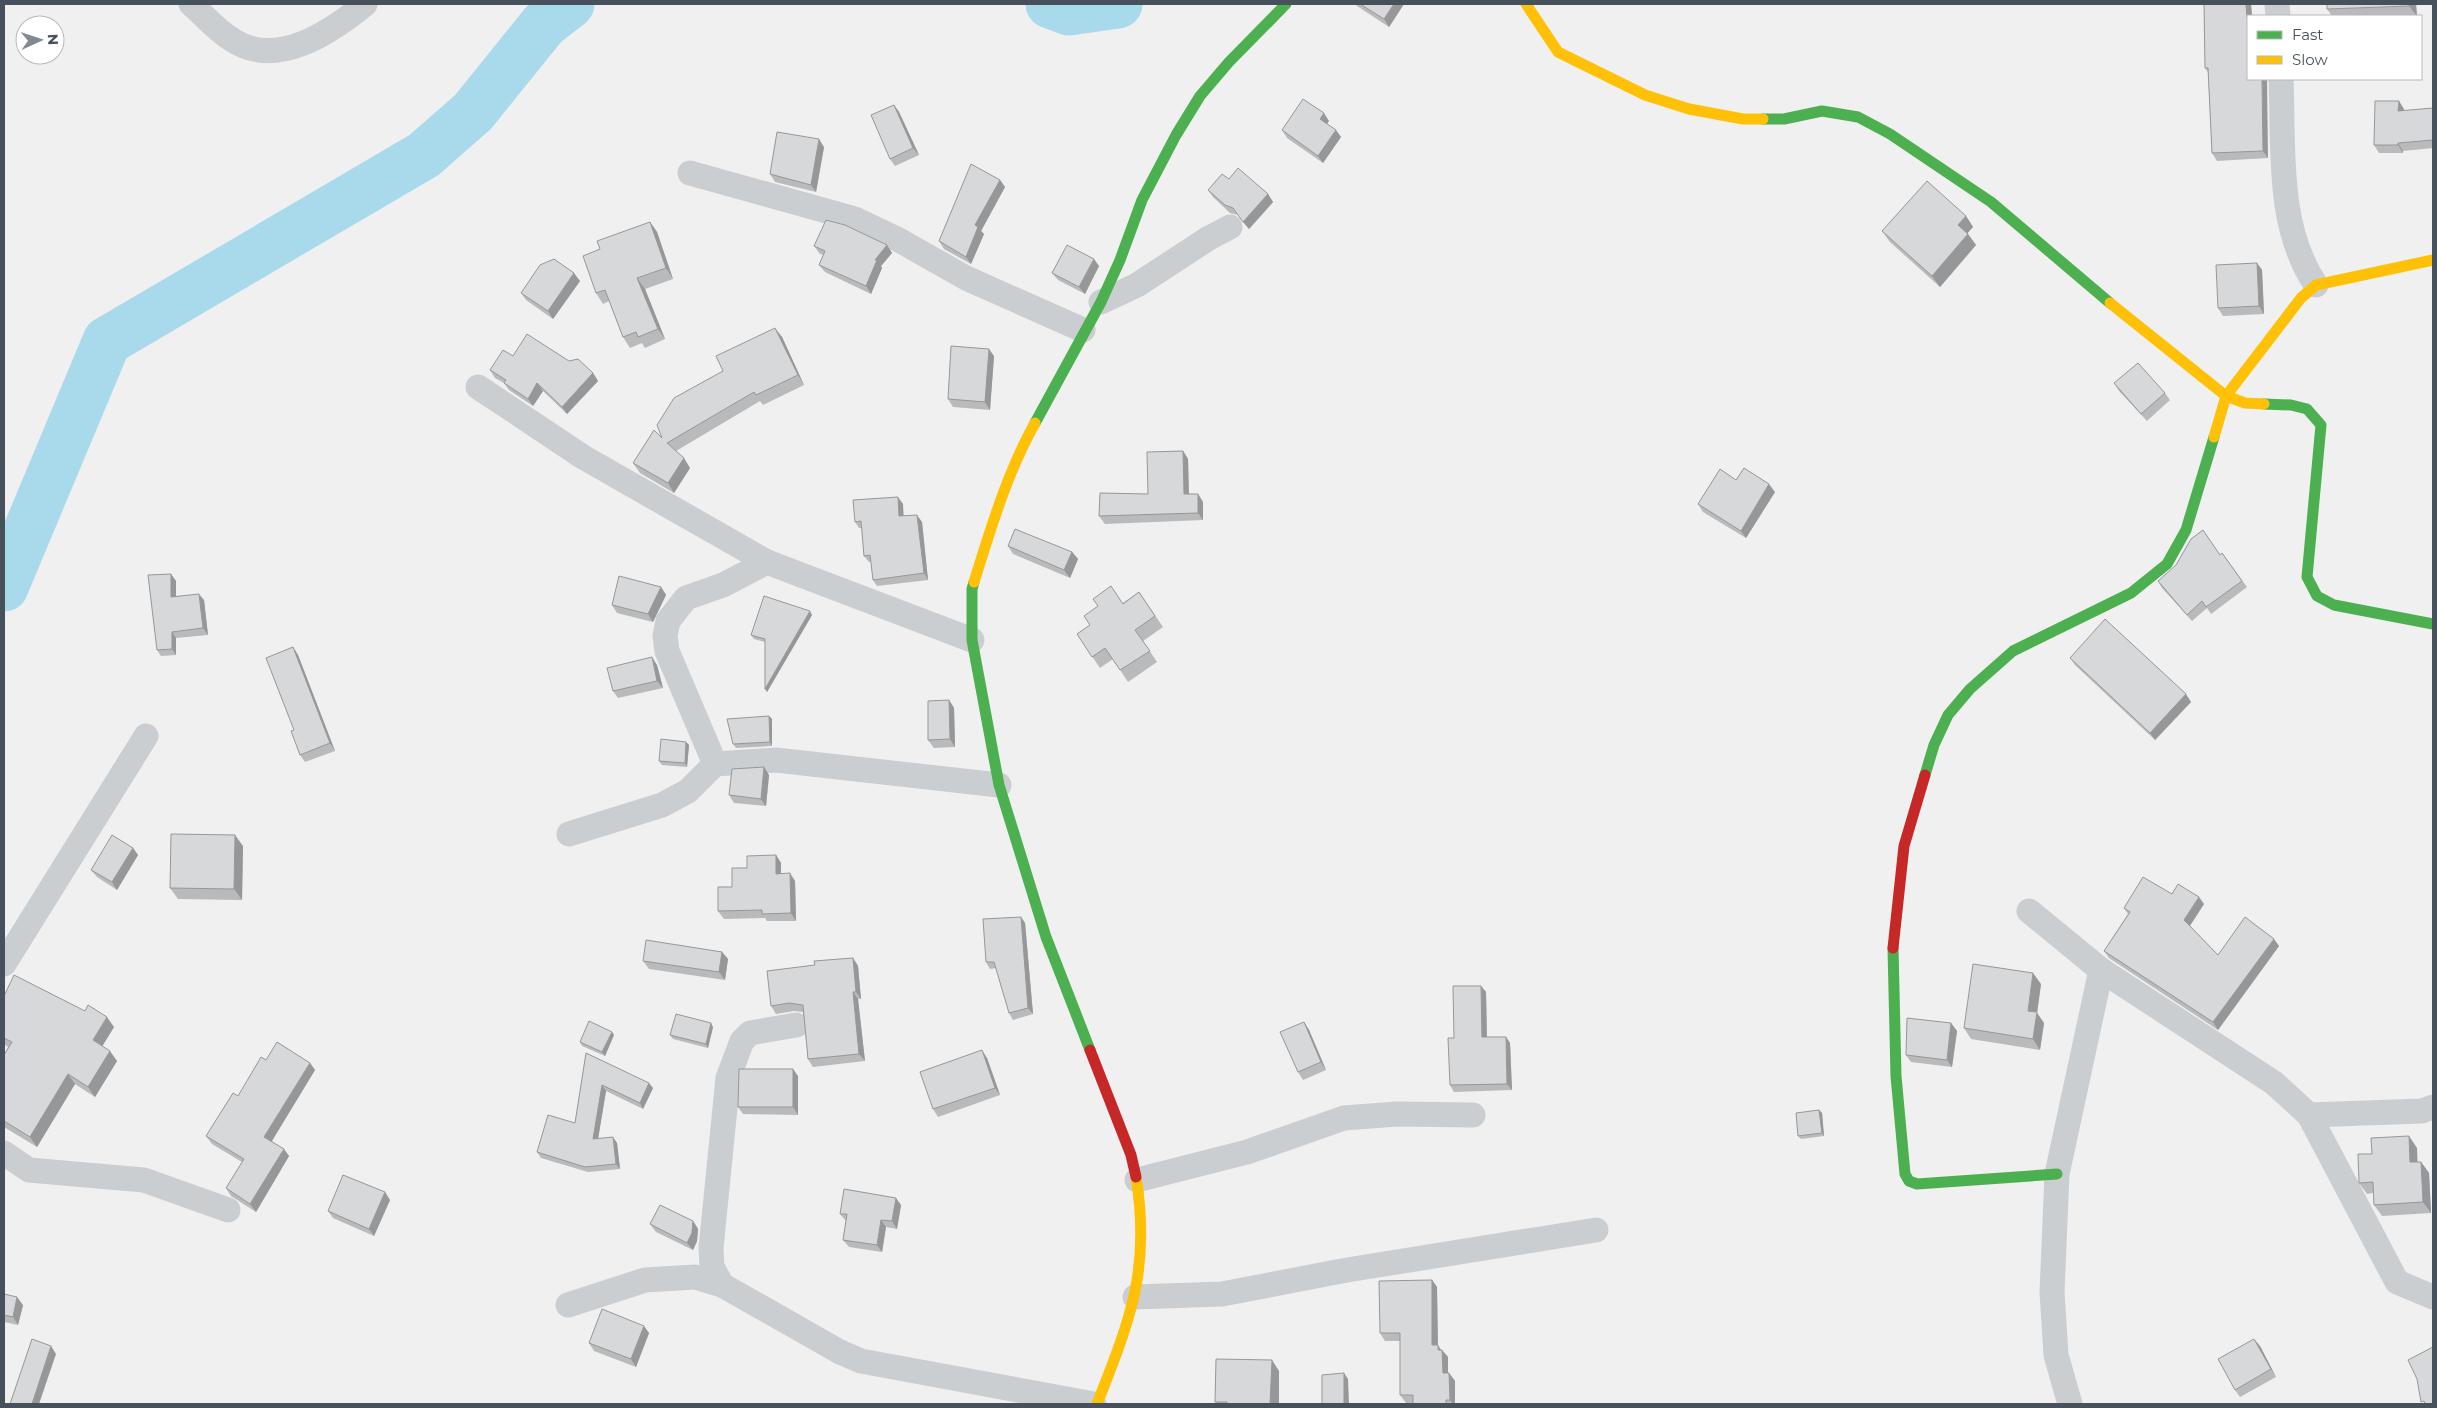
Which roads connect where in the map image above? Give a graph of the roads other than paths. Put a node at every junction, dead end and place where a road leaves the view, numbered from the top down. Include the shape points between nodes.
1 (190, 4) edge
2 (365, 4) edge
3 (1286, 4) edge
4 (1526, 4) edge
5 (2281, 80) edge
6 (690, 173) dead end
7 (1230, 227) dead end
8 (2433, 260) edge
9 (2316, 285) junction
10 (1101, 302) junction
11 (1083, 330) junction
12 (478, 388) dead end
13 (2226, 396) junction
14 (767, 562) junction
15 (2433, 624) edge
16 (972, 640) junction
17 (146, 736) dead end
18 (715, 764) junction
19 (999, 785) junction
20 (568, 834) dead end
21 (2029, 911) dead end
22 (4, 964) edge
23 (2101, 970) junction
24 (796, 1025) dead end
25 (2433, 1107) edge
26 (1473, 1115) dead end
27 (2309, 1115) junction
28 (4, 1154) edge
29 (2057, 1174) junction
30 (1137, 1180) junction
31 (228, 1210) dead end
32 (1596, 1230) dead end
33 (722, 1285) junction
34 (1135, 1297) junction
35 (2433, 1297) edge
36 (568, 1305) dead end
37 (1096, 1404) edge
38 (2070, 1404) edge

1 - 2 street via 232,40 258,50 284,50 310,42
3 - 10 street via 1200,96 1142,200
4 - 13 street via 1558,52 1645,95 1689,109 1743,119 1784,118 1822,111 1858,117 1890,134 1991,202
5 - 9 street via 2287,214 2302,265
6 - 11 street via 855,219 966,278
7 - 10 street via 1137,285
8 - 9 street
9 - 13 street via 2301,298
10 - 11 street
11 - 16 street via 1021,448 994,518 972,589
12 - 14 street via 584,457
13 - 15 street via 2244,403 2291,404 2307,409 2321,425 2307,577 2317,596 2334,605
13 - 29 street via 2186,530 2167,564 2131,593 2013,651 1970,689 1948,716 1934,745 1904,846 1893,944 1896,1076 1905,1174 1909,1181 1917,1184
14 - 16 street
14 - 18 street via 723,585 686,598 668,621 666,651
16 - 19 street
17 - 22 street
18 - 19 street via 776,760
18 - 20 street via 688,791 662,805
19 - 30 street via 1046,937 1131,1155
21 - 23 street
23 - 27 street via 2274,1083
23 - 29 street
24 - 33 street via 750,1033 742,1041 728,1078 711,1248 712,1267
25 - 27 street via 2422,1111
26 - 30 street via 1397,1114 1344,1118 1246,1152
27 - 35 street via 2397,1282
28 - 31 street via 29,1170 144,1180
29 - 38 street via 2053,1319 2056,1355
30 - 34 street via 1142,1225
32 - 34 street via 1347,1270 1222,1294
33 - 36 street via 695,1277 645,1280
33 - 37 street via 861,1361
34 - 37 street

